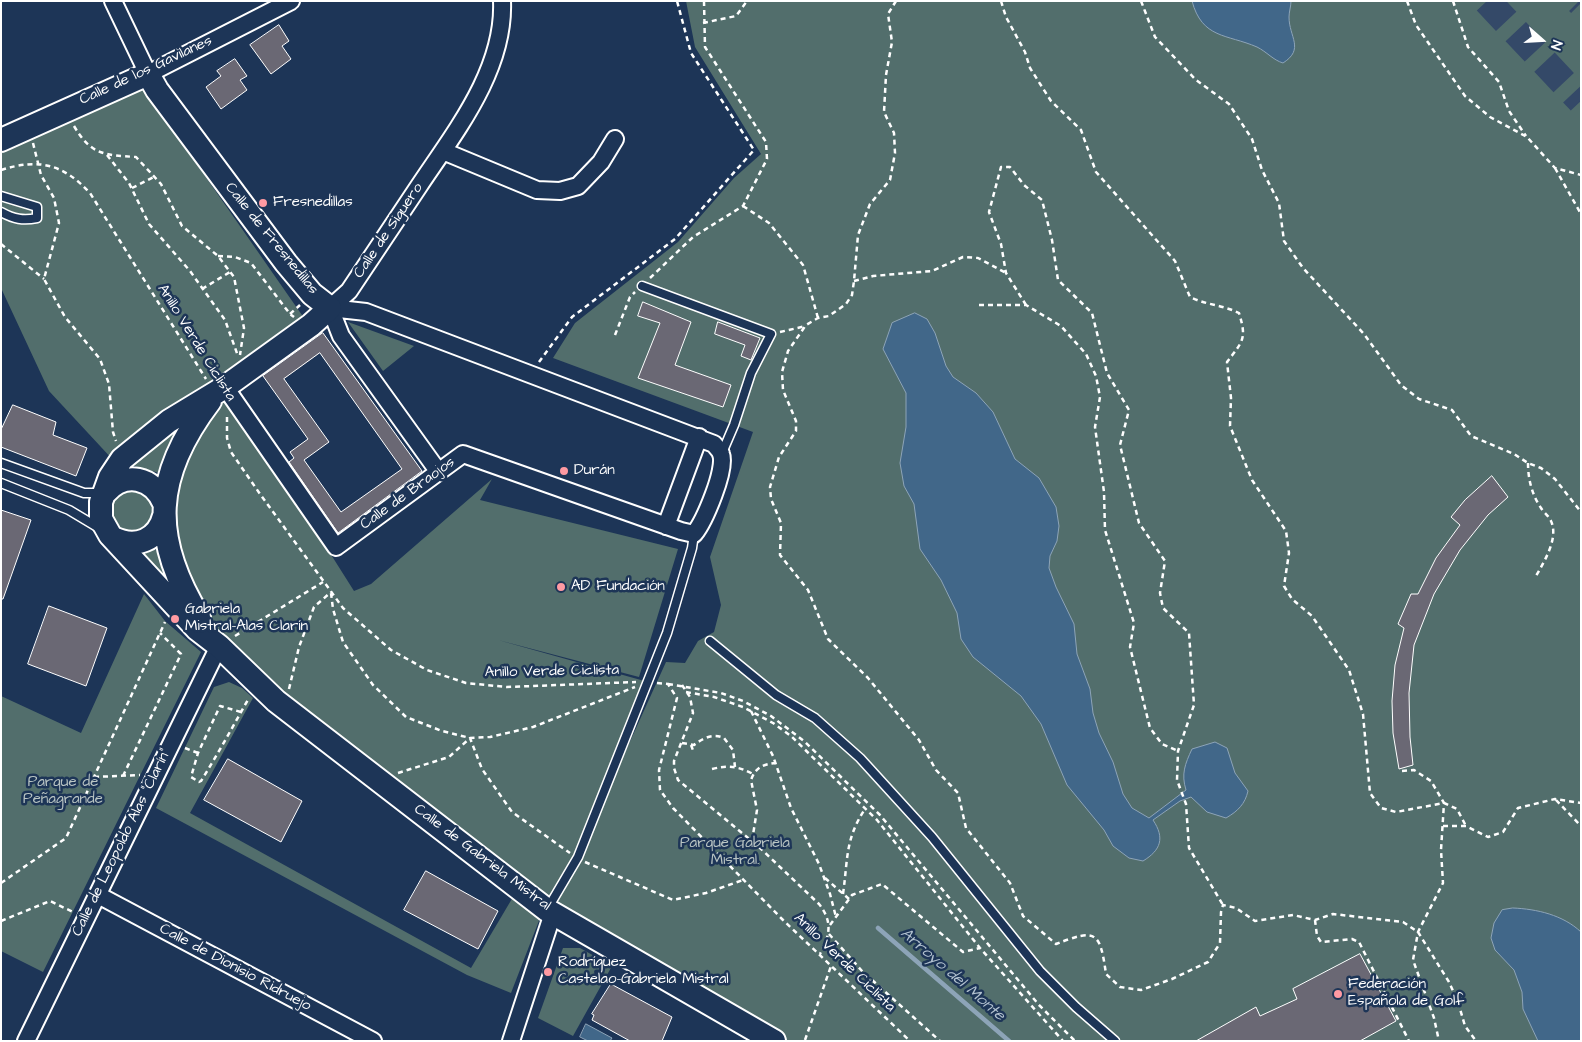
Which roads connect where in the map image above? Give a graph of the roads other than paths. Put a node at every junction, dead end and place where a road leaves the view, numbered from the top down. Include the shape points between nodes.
1 (113, 1) edge
2 (291, 1) edge
3 (502, 1) edge
4 (148, 74) junction
5 (615, 139) dead end
6 (1, 140) edge
7 (443, 151) junction
8 (1, 196) edge
9 (1, 212) edge
10 (642, 286) road end
11 (330, 308) junction
12 (220, 390) junction
13 (699, 437) junction
14 (722, 454) junction
15 (1, 463) edge
16 (438, 470) junction
17 (1, 483) edge
18 (106, 493) junction
19 (164, 509) junction
20 (666, 526) junction
21 (694, 534) junction
22 (112, 536) junction
23 (710, 640) dead end
24 (216, 644) junction
25 (98, 895) junction
26 (550, 911) junction
27 (26, 1041) edge
28 (373, 1041) edge
29 (511, 1041) edge
30 (774, 1041) edge
31 (1115, 1041) edge

1 - 4 street, Calle de Fresnedillas
2 - 4 street, Calle de los Gavilanes
3 - 7 street, Calle de Siguero via 495,51 481,90
4 - 6 street, Calle de los Gavilanes
4 - 11 street, Calle de Fresnedillas via 286,263 312,294
5 - 7 street via 601,162 578,186 560,191 536,190
7 - 11 street, Calle de Siguero via 349,291
8 - 9 lane via 37,207 37,218 14,219
10 - 14 lane via 771,334 751,373
11 - 12 street, Calle de Gabriela Mistral via 312,325
11 - 13 street via 366,312
11 - 16 street, Calle de Fresnedillas via 341,336
12 - 16 street, Calle de Braojos via 336,547
12 - 18 street, Calle de Gabriela Mistral via 169,421 122,459 110,477
12 - 19 street, Calle de Gabriela Mistral via 184,439 166,484
13 - 14 street via 714,444
13 - 20 street
14 - 21 street via 721,469 702,525
15 - 18 lane via 84,493
16 - 20 street, Calle de Braojos via 463,454
17 - 22 lane via 69,510
18 - 19 street via 120,481 138,479 154,487
18 - 22 street, Calle de Gabriela Mistral via 100,510 104,528
19 - 22 street, Calle de Gabriela Mistral via 158,531 145,541 129,543
19 - 24 street, Calle de Gabriela Mistral via 168,552 183,591
20 - 21 street, Calle de Braojos
21 - 26 lane via 667,633 578,857
22 - 24 street, Calle de Gabriela Mistral via 180,612
23 - 31 lane via 776,695 815,718 860,758 932,837 1040,971
24 - 25 street, Calle de Leopoldo Alas "Clarín"
24 - 26 street, Calle de Gabriela Mistral via 285,708
25 - 27 street, Calle de Leopoldo Alas "Clarín"
25 - 28 street, Calle de Dionisio Ridruejo
26 - 29 street
26 - 30 street, Calle de Gabriela Mistral

